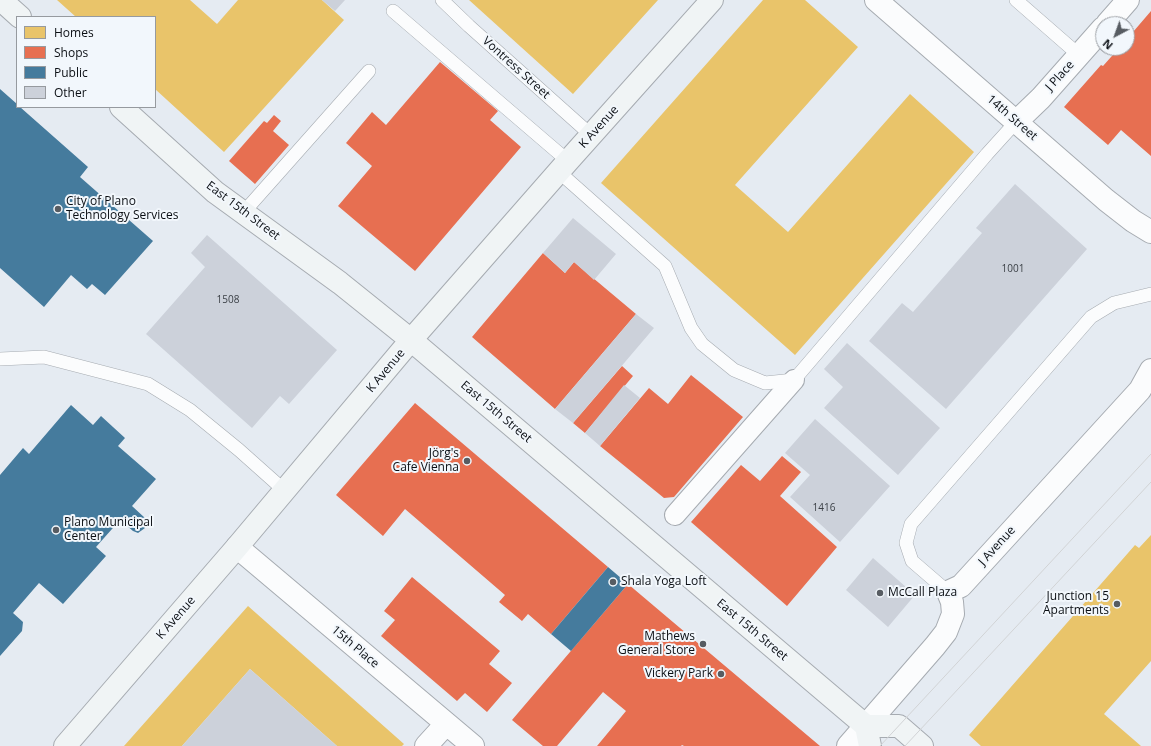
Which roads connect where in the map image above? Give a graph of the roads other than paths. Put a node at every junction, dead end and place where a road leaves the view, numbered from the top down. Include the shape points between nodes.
1 (1, 0) edge
2 (442, 0) edge
3 (712, 0) edge
4 (876, 0) edge
5 (1016, 0) edge
6 (1128, 0) edge
7 (393, 11) dead end
8 (19, 16) edge
9 (1114, 16) edge
10 (1095, 37) edge
11 (1079, 55) junction
12 (369, 71) dead end
13 (122, 108) edge
14 (1016, 122) junction
15 (591, 135) junction
16 (563, 167) junction
17 (243, 213) junction
18 (1151, 232) edge
19 (1151, 294) edge
20 (411, 340) junction
21 (0, 359) edge
22 (1151, 370) edge
23 (794, 380) junction
24 (285, 491) junction
25 (675, 516) dead end
26 (237, 547) junction
27 (948, 592) junction
28 (446, 724) junction
29 (868, 736) edge
30 (65, 746) edge
31 (426, 746) edge
32 (473, 746) edge
33 (848, 746) edge
34 (922, 746) edge

1 - 8 main road
2 - 15 lane, Vontress Street
3 - 15 main road, K Avenue
4 - 14 street, 14th Street
5 - 11 lane
6 - 9 street
7 - 16 lane
10 - 11 street, J Place
11 - 14 street, J Place
12 - 17 lane
13 - 17 main road, East 15th Street via 215,192
14 - 18 street, 14th Street via 1106,200
14 - 23 lane
15 - 16 main road, K Avenue
16 - 20 main road, K Avenue
16 - 23 lane via 665,266 691,328 702,344 734,370 765,383
17 - 20 main road, East 15th Street via 340,283
19 - 27 lane via 1114,303 1091,317 912,524 906,543 912,561
20 - 24 main road, K Avenue
20 - 29 main road, East 15th Street
21 - 24 lane via 44,357 148,384 190,410
22 - 27 street, J Avenue via 1140,390 961,586
23 - 25 street
24 - 26 main road, K Avenue
26 - 28 street, 15th Place
26 - 30 main road, K Avenue
27 - 29 street via 953,614 946,632
28 - 31 street
28 - 32 street, 15th Place
29 - 33 street
29 - 34 main road via 899,726

